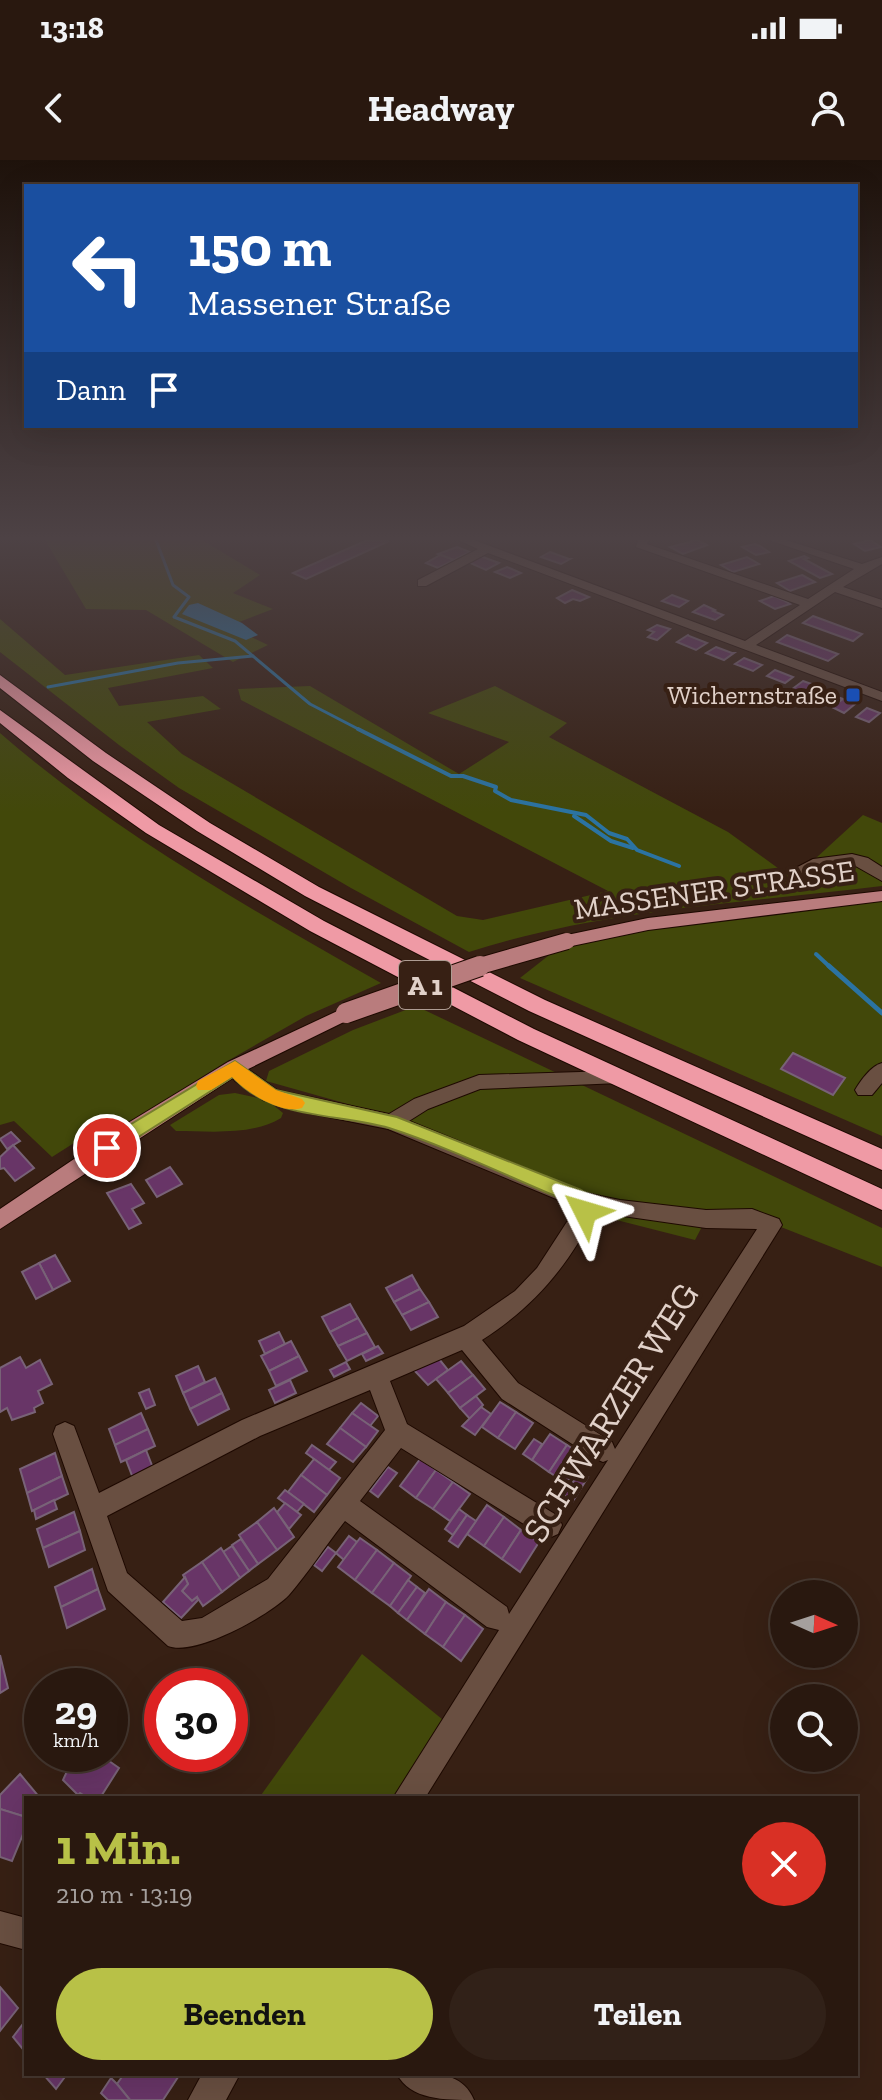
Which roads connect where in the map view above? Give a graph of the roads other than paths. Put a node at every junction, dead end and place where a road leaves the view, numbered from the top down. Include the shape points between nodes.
1 (706, 631) edge
2 (770, 631) edge
3 (747, 646) junction
4 (0, 680) edge
5 (882, 697) edge
6 (0, 715) edge
7 (796, 872) dead end
8 (882, 876) edge
9 (882, 896) edge
10 (235, 1067) junction
11 (882, 1070) edge
12 (613, 1078) junction
13 (865, 1090) dead end
14 (391, 1122) junction
15 (882, 1160) edge
16 (882, 1200) edge
17 (583, 1201) junction
18 (0, 1220) edge
19 (467, 1339) junction
20 (376, 1376) junction
21 (398, 1432) junction
22 (65, 1434) dead end
23 (603, 1450) dead end
24 (344, 1505) junction
25 (92, 1510) junction
26 (549, 1525) dead end
27 (497, 1617) dead end
28 (409, 1796) edge
29 (0, 1927) edge
30 (24, 1933) edge
31 (222, 2076) edge
32 (417, 2076) edge
33 (205, 2100) edge
34 (457, 2100) edge

1 - 3 street
2 - 3 street
3 - 5 street
4 - 15 highway, A 1 via 119,771 281,874 523,998
6 - 12 highway, A 1 via 97,789 256,892 400,972
7 - 8 street via 839,858 861,861
9 - 10 main road, MASSENER STRASSE, bridge via 691,918 491,960 346,1013
10 - 14 street via 270,1095
10 - 18 main road, MASSENER STRASSE
11 - 13 street
12 - 14 street via 479,1082
12 - 16 highway, A 1
14 - 17 street
17 - 19 street via 585,1212 547,1272 515,1307
17 - 28 street, SCHWARZER WEG via 706,1219 752,1218 771,1225
19 - 20 street
19 - 23 street via 510,1391
20 - 21 street
20 - 25 street via 251,1428
21 - 24 street
21 - 26 street
22 - 25 street
24 - 25 street via 277,1588 206,1631 178,1636 117,1582
24 - 27 street
29 - 30 street
31 - 33 street
32 - 34 street

